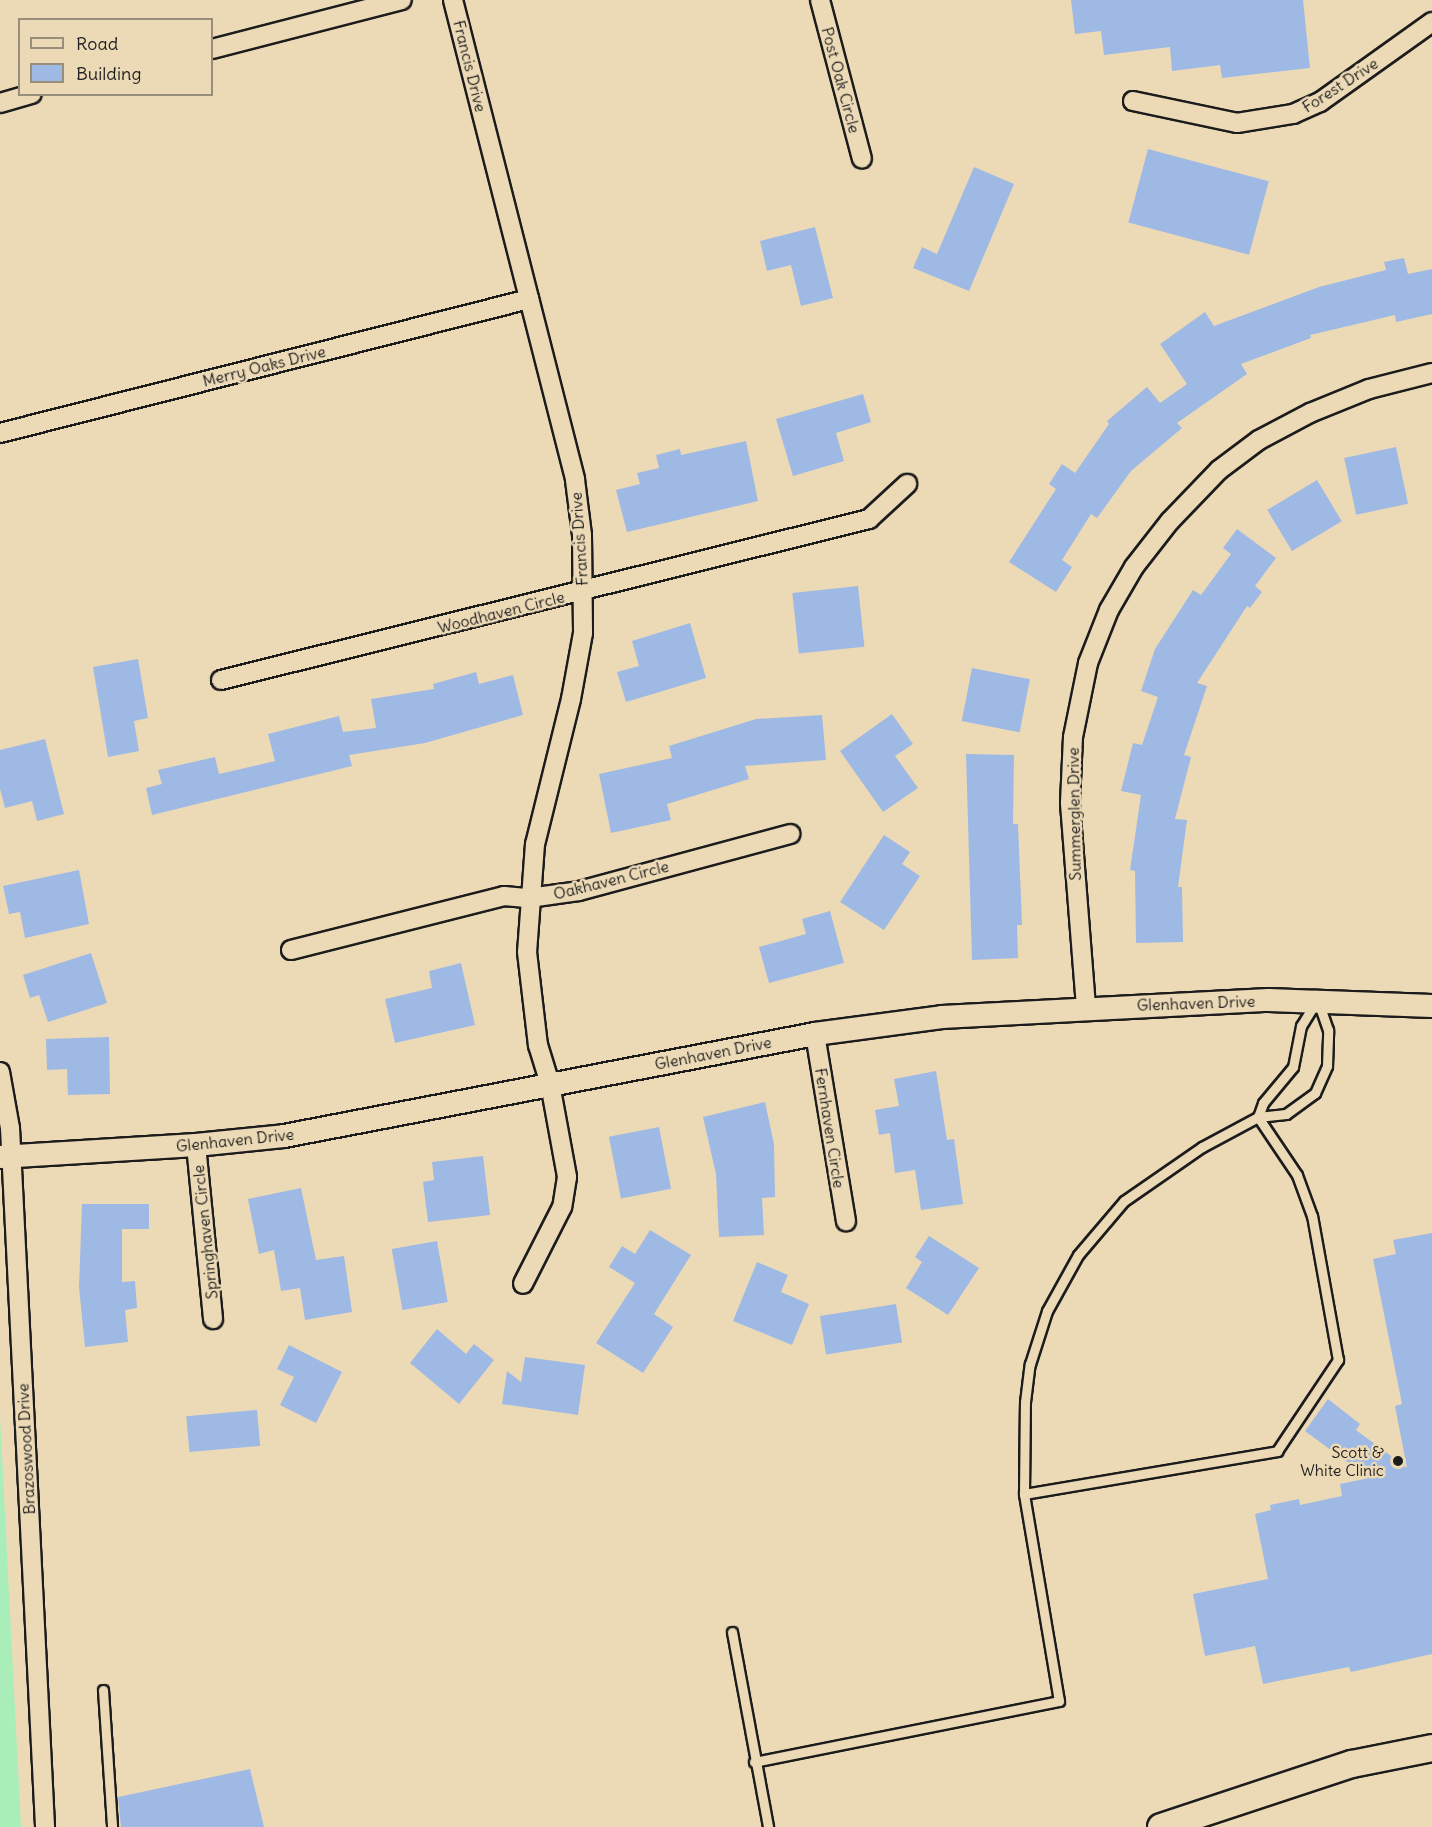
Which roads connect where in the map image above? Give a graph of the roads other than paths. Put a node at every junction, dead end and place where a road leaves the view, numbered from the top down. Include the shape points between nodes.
1 (402, 0) edge
2 (453, 0) edge
3 (820, 0) edge
4 (1432, 22) edge
5 (213, 49) edge
6 (25, 96) edge
7 (1133, 101) dead end
8 (0, 103) edge
9 (862, 159) dead end
10 (529, 299) junction
11 (1432, 373) edge
12 (0, 434) edge
13 (907, 484) dead end
14 (583, 592) junction
15 (221, 680) dead end
16 (790, 834) dead end
17 (529, 898) junction
18 (291, 950) dead end
19 (1317, 999) junction
20 (1432, 1006) edge
21 (1086, 1007) junction
22 (814, 1034) junction
23 (0, 1072) edge
24 (550, 1084) junction
25 (1258, 1118) junction
26 (196, 1145) junction
27 (6, 1156) edge
28 (846, 1221) dead end
29 (523, 1284) dead end
30 (213, 1319) dead end
31 (1024, 1494) junction
32 (732, 1632) dead end
33 (103, 1690) dead end
34 (1432, 1748) edge
35 (754, 1762) junction
36 (45, 1827) edge
37 (112, 1827) edge
38 (768, 1827) edge
39 (1161, 1827) edge

1 - 5 street
2 - 10 street, Francis Drive
3 - 9 street, Post Oak Circle
4 - 7 street, Forest Drive via 1320,102 1293,114 1236,123
6 - 8 street
10 - 12 street, Merry Oaks Drive
10 - 14 street, Francis Drive via 575,480 582,535
11 - 21 street, Summerglen Drive via 1370,389 1310,413 1259,440 1219,470 1170,521 1134,567 1109,610 1088,663 1072,737 1070,803
13 - 14 street, Woodhaven Circle via 869,519
14 - 15 street, Woodhaven Circle
14 - 17 street, Francis Drive via 583,633 535,844
16 - 17 street, Oakhaven Circle via 579,891
17 - 18 street, Oakhaven Circle via 493,898
17 - 24 street, Francis Drive via 527,952 532,1010
19 - 20 street, Glenhaven Drive
19 - 21 street, Glenhaven Drive
19 - 25 lane via 1301,1026 1293,1067 1263,1103
19 - 25 lane via 1328,1030 1327,1066 1322,1081 1315,1093 1286,1114
21 - 22 street, Glenhaven Drive via 942,1017
22 - 24 street, Glenhaven Drive
22 - 28 street, Fernhaven Circle
23 - 27 street, Brazoswood Drive
24 - 26 street, Glenhaven Drive via 284,1136
24 - 29 street, Francis Drive via 565,1152 565,1187 562,1207
25 - 31 lane via 1162,1172 1124,1201 1059,1284 1030,1364 1025,1402
25 - 31 lane via 1297,1175 1310,1208 1338,1360 1278,1451
26 - 27 street, Glenhaven Drive
26 - 30 street, Springhaven Circle
27 - 36 street, Brazoswood Drive
31 - 35 lane via 1059,1701
32 - 35 lane
33 - 37 lane
34 - 39 main road via 1352,1764
35 - 38 lane

